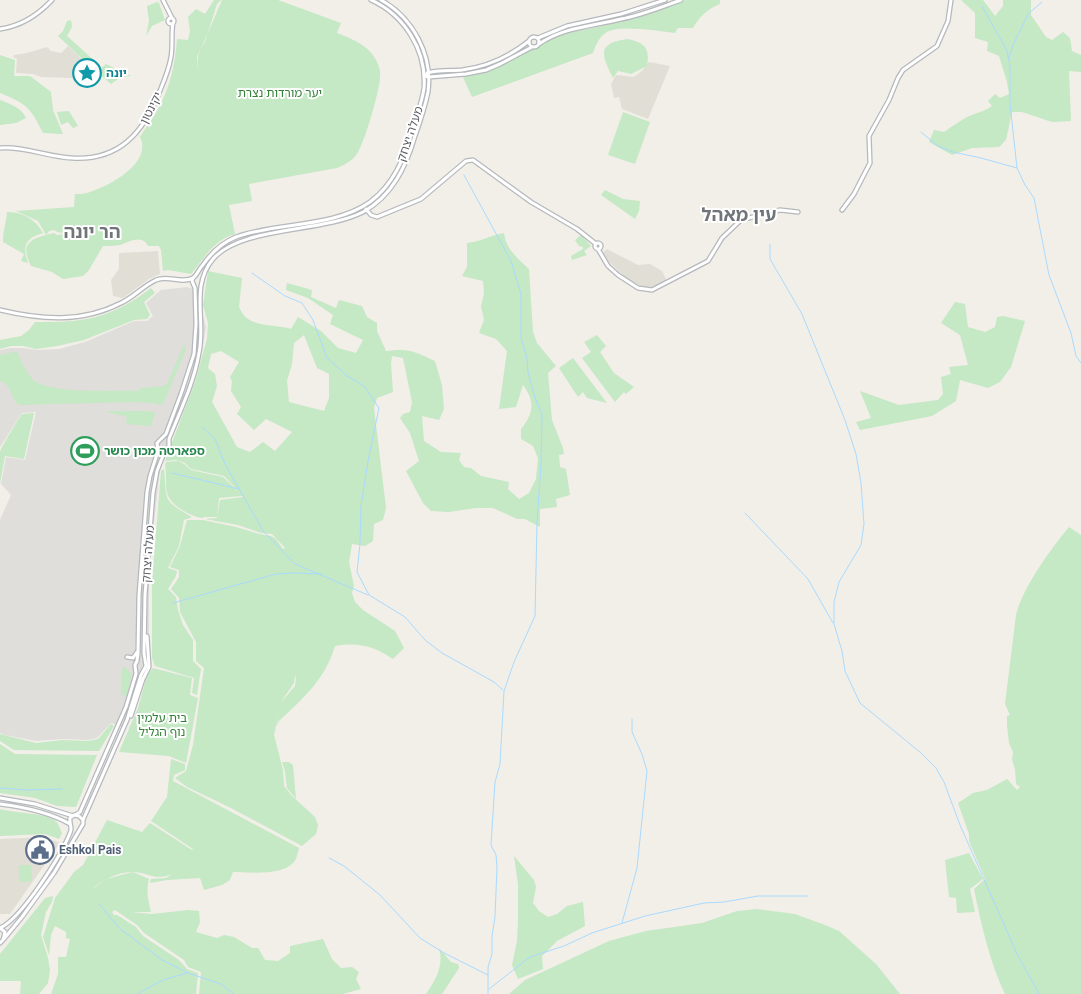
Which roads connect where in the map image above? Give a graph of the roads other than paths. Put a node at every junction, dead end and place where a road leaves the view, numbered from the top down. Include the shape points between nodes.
1 (52, 0) edge
2 (164, 0) edge
3 (370, 0) edge
4 (381, 0) edge
5 (665, 0) edge
6 (681, 0) edge
7 (951, 0) edge
8 (0, 29) edge
9 (538, 38) junction
10 (529, 41) junction
11 (539, 44) junction
12 (532, 46) junction
13 (427, 62) junction
14 (438, 71) junction
15 (428, 74) junction
16 (424, 75) junction
17 (440, 76) junction
18 (428, 85) junction
19 (0, 148) edge
20 (364, 206) junction
21 (367, 210) junction
22 (842, 210) dead end
23 (798, 212) dead end
24 (194, 277) junction
25 (174, 278) junction
26 (202, 283) junction
27 (193, 284) junction
28 (0, 310) edge
29 (162, 439) junction
30 (169, 444) junction
31 (158, 446) junction
32 (167, 449) junction
33 (145, 612) junction
34 (138, 649) junction
35 (127, 657) dead end
36 (138, 661) junction
37 (145, 662) junction
38 (136, 669) junction
39 (145, 669) junction
40 (125, 725) junction
41 (0, 798) edge
42 (0, 804) edge
43 (74, 815) junction
44 (83, 820) junction
45 (70, 825) junction
46 (81, 826) junction
47 (0, 928) edge
48 (3, 940) junction
49 (0, 943) edge

1 - 8 street via 31,18
2 - 19 street, יקינטון via 170,18 174,20 171,23 170,65 142,127 123,145 107,153 82,158
3 - 16 street, מעלה יצחק via 396,16 410,33 420,53
4 - 13 street, מעלה יצחק via 414,30
5 - 9 street via 567,26
6 - 11 street via 622,19 569,31
7 - 22 street via 948,21 937,46 903,70 898,78 869,136 870,163
9 - 10 street via 533,37
9 - 11 street
10 - 12 street
10 - 14 street via 485,66
11 - 12 street
12 - 17 street via 486,70
13 - 14 street
13 - 15 street, מעלה יצחק
14 - 15 street
15 - 16 street
15 - 17 street
15 - 18 street, מעלה יצחק
16 - 20 street, מעלה יצחק via 422,100 403,158 386,186
17 - 18 street
18 - 21 street, מעלה יצחק via 421,118 402,171 386,194
20 - 21 street
20 - 24 street, מעלה יצחק via 334,218 234,238 215,250
21 - 23 street via 377,217 421,199 466,161 473,160 531,202 598,243 608,266 618,275 638,288 652,290 708,261 722,238 742,220 780,210
21 - 26 street, מעלה יצחק via 334,222 236,242 212,259 203,273
24 - 25 street
24 - 26 street via 200,277
24 - 27 street
25 - 27 street
25 - 28 street via 156,280 121,303 98,313 77,317 44,318
26 - 27 street
26 - 30 street, מעלה יצחק via 199,355
27 - 29 street via 194,354
29 - 30 street
29 - 31 street
30 - 32 street
31 - 32 street via 161,450
31 - 34 street, מעלה יצחק via 147,492 139,587
32 - 33 street, מעלה יצחק via 154,484
33 - 37 street, מעלה יצחק
33 - 40 street via 149,667
34 - 35 street via 133,658
34 - 36 street, מעלה יצחק
36 - 37 street
36 - 38 street
37 - 39 street
38 - 39 street
38 - 43 street via 122,718 80,812
39 - 40 street
40 - 44 street
41 - 43 street
42 - 45 street via 48,814
43 - 44 street
43 - 45 street
44 - 46 street
45 - 46 street
45 - 47 street via 71,833 49,870 14,919
46 - 48 street via 54,873
47 - 48 street via 5,932
48 - 49 street

